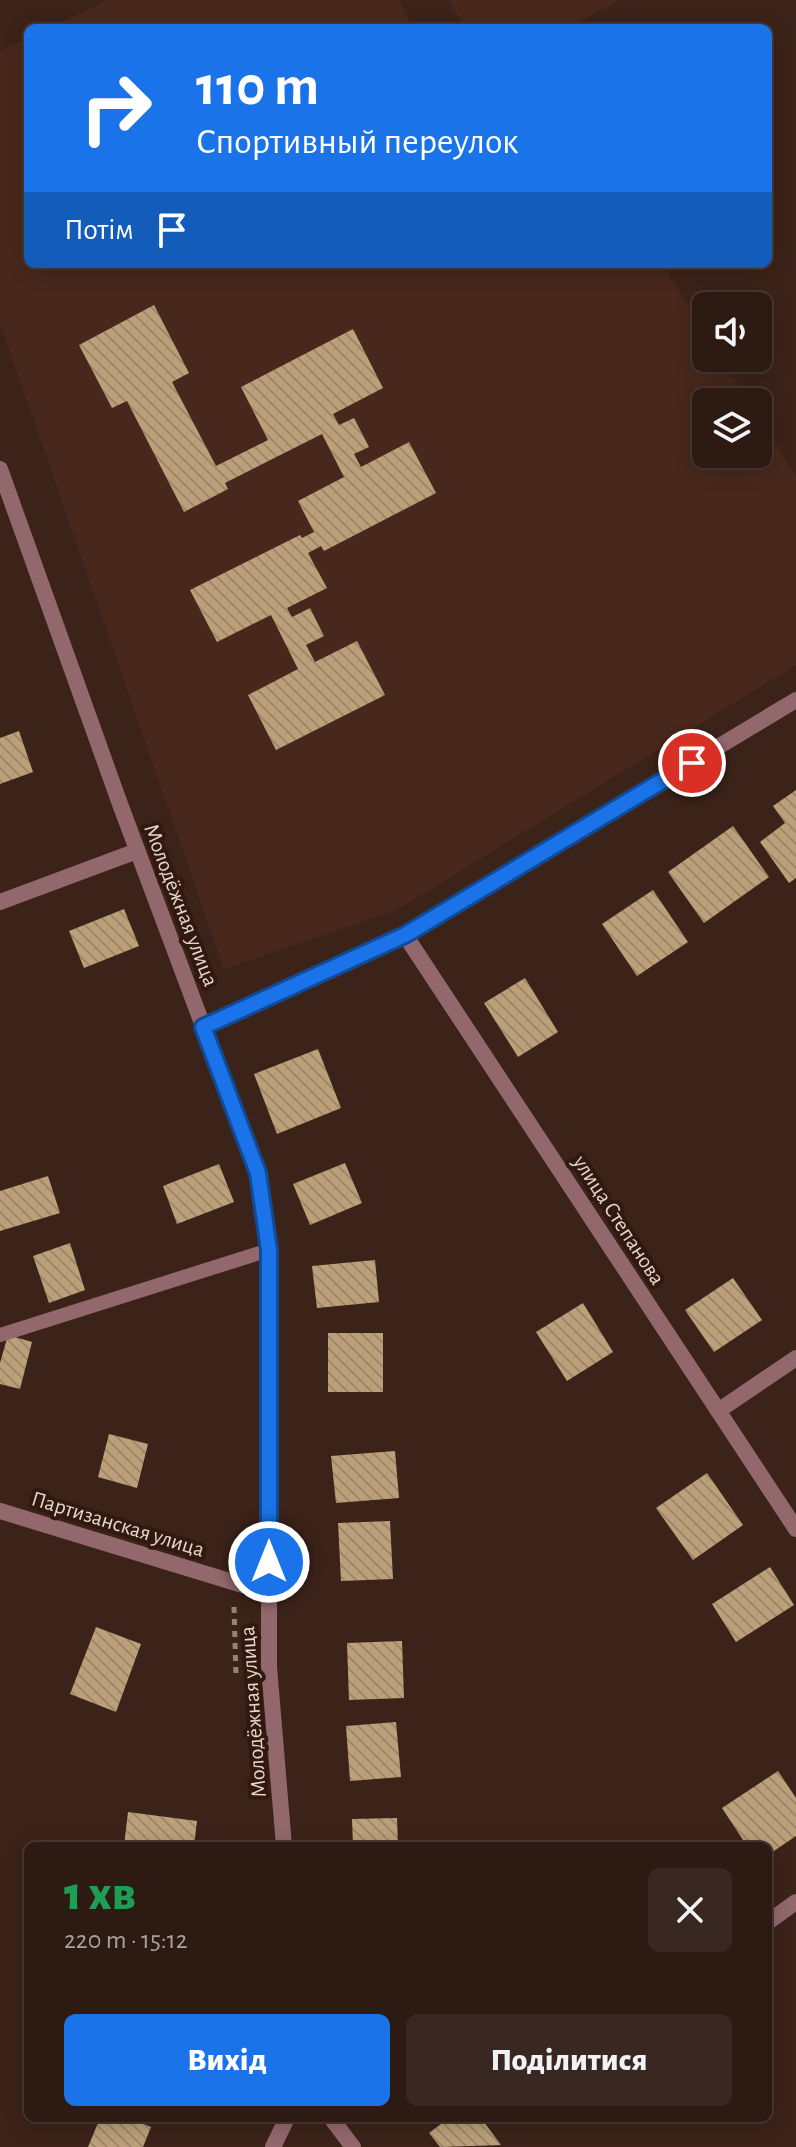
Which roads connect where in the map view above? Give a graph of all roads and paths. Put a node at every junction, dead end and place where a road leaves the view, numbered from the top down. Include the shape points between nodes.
1 (0, 469) edge
2 (796, 700) edge
3 (137, 851) junction
4 (0, 902) edge
5 (405, 935) junction
6 (203, 1027) junction
7 (269, 1250) junction
8 (0, 1335) edge
9 (796, 1358) edge
10 (718, 1411) junction
11 (0, 1511) edge
12 (796, 1529) edge
13 (234, 1582) junction
14 (269, 1593) junction
15 (236, 1677) dead end
16 (284, 1842) edge
17 (796, 1902) edge
18 (772, 1919) edge
19 (285, 2122) edge
20 (334, 2122) edge
21 (273, 2147) edge
22 (353, 2147) edge

1 - 3 street, Молодёжная улица
2 - 5 street
3 - 4 street
3 - 6 street, Молодёжная улица
5 - 6 street
5 - 10 street, улица Степанова
6 - 7 street, Молодёжная улица via 258,1173
7 - 8 lane
7 - 14 street, Молодёжная улица
9 - 10 street
10 - 12 street, улица Степанова
11 - 13 street, Партизанская улица
13 - 14 street, Партизанская улица
13 - 15 path
14 - 16 street, Молодёжная улица via 269,1667
17 - 18 street
19 - 21 street
20 - 22 street

